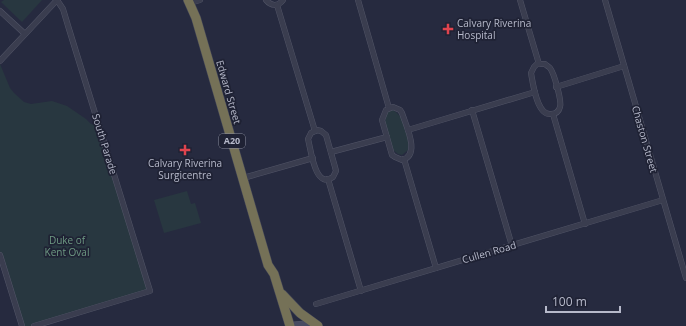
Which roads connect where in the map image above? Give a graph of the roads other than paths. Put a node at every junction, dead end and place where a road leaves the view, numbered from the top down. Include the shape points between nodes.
1 (57, 0) edge
2 (266, 0) edge
3 (283, 0) edge
4 (358, 0) edge
5 (520, 0) edge
6 (605, 0) edge
7 (193, 1) edge
8 (277, 5) junction
9 (0, 11) edge
10 (25, 34) junction
11 (0, 60) edge
12 (539, 64) junction
13 (624, 66) junction
14 (556, 87) junction
15 (535, 92) junction
16 (389, 108) junction
17 (472, 110) junction
18 (553, 114) junction
19 (408, 130) junction
20 (315, 131) junction
21 (387, 136) junction
22 (331, 152) junction
23 (313, 158) junction
24 (404, 159) junction
25 (243, 178) junction
26 (328, 180) junction
27 (663, 200) junction
28 (585, 224) junction
29 (512, 246) junction
30 (0, 255) edge
31 (268, 265) junction
32 (436, 268) junction
33 (686, 278) edge
34 (279, 290) junction
35 (361, 291) junction
36 (316, 304) dead end
37 (22, 326) edge
38 (34, 326) edge
39 (283, 326) edge
40 (290, 326) edge
41 (317, 326) edge

1 - 10 street
1 - 38 street, South Parade via 63,8 70,29 150,291
2 - 8 street via 272,5
3 - 8 street
4 - 16 street
5 - 12 street
6 - 13 street, Chaston Street
7 - 25 highway, Edward Street / A20
8 - 20 street
9 - 10 street
10 - 11 street
12 - 14 street via 545,64 551,69
12 - 15 street via 534,66 531,73
13 - 14 street
13 - 27 street, Chaston Street
14 - 18 street via 561,104 558,111
15 - 17 street
15 - 18 street via 541,110
16 - 19 street via 396,108 402,113
16 - 21 street via 384,112 382,120
17 - 19 street
17 - 29 street
18 - 28 street
19 - 24 street via 412,149 410,156
20 - 22 street via 321,131 326,135
20 - 23 street via 308,139
21 - 22 street
21 - 24 street via 392,155
22 - 26 street via 336,171
23 - 25 street
23 - 26 street via 318,176
24 - 32 street
25 - 31 highway, Edward Street / A20
26 - 35 street
27 - 28 street, Cullen Road
27 - 33 street, Chaston Street
28 - 29 street, Cullen Road
29 - 32 street, Cullen Road
30 - 37 street
31 - 34 highway, Edward Street / A20
31 - 39 highway, Edward Street / A20 via 268,276
32 - 35 street, Cullen Road
34 - 40 highway, Edward Street / A20
34 - 41 highway via 295,309
35 - 36 street, Cullen Road
40 - 41 street

